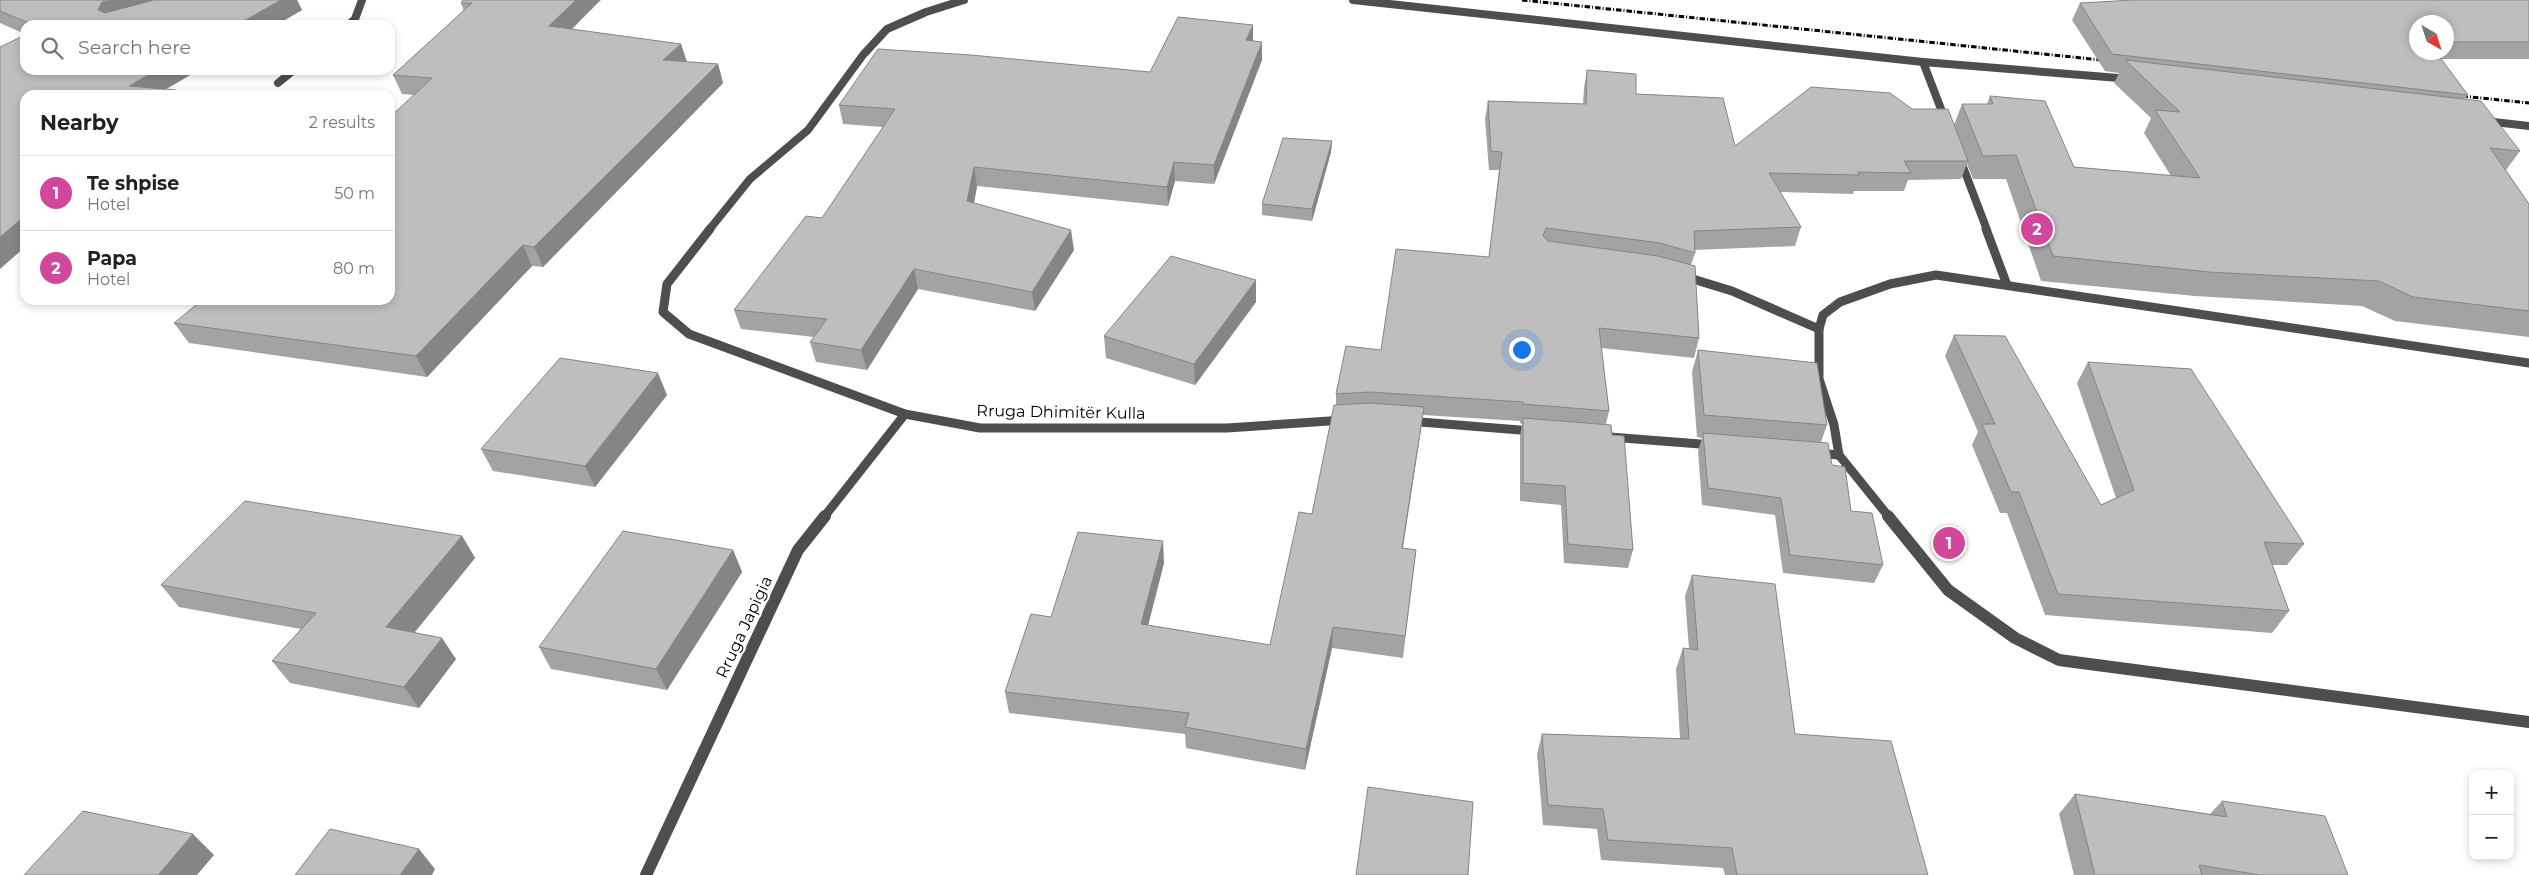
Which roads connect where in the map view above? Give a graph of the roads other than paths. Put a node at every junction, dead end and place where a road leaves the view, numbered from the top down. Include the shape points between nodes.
1 (362, 0) edge
2 (964, 0) edge
3 (1353, 0) edge
4 (353, 20) edge
5 (1923, 62) junction
6 (288, 75) edge
7 (2140, 80) edge
8 (278, 83) dead end
9 (2480, 120) edge
10 (2529, 126) edge
11 (1948, 127) edge
12 (1955, 146) edge
13 (1674, 274) edge
14 (2007, 285) junction
15 (1819, 329) junction
16 (2529, 364) edge
17 (905, 414) junction
18 (1358, 419) edge
19 (1397, 420) edge
20 (1541, 432) edge
21 (1598, 436) edge
22 (1724, 446) edge
23 (1810, 452) edge
24 (1839, 455) junction
25 (2529, 722) edge
26 (646, 875) edge

1 - 4 street
2 - 17 street, Rruga Dhimitër Kulla via 887,29 863,55 808,130 750,179 667,284 663,312 689,334
3 - 5 street
5 - 7 street
5 - 11 street
6 - 8 street
9 - 10 street
12 - 14 street
13 - 15 street via 1732,291
14 - 15 street via 1936,275 1890,284 1840,302 1823,315
14 - 16 street
15 - 24 street via 1819,379 1834,425
17 - 18 street, Rruga Dhimitër Kulla via 980,428 1226,428
17 - 26 street, Rruga Japigia via 798,550
19 - 20 street
21 - 22 street
23 - 24 street
24 - 25 street via 1948,590 2015,638 2059,660

